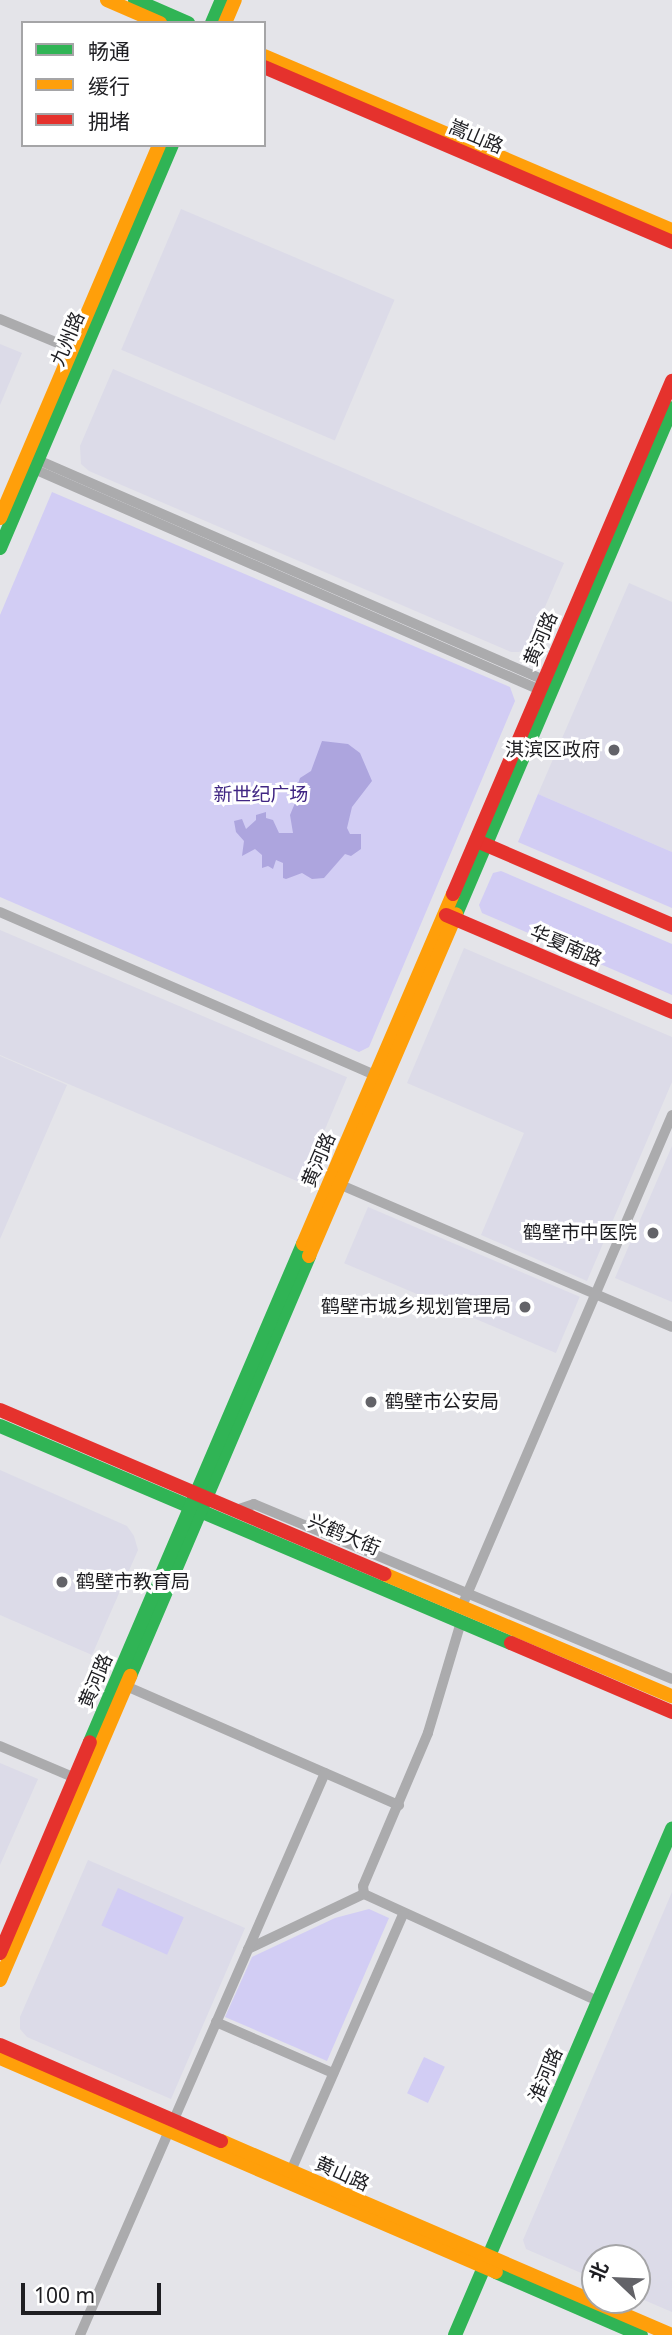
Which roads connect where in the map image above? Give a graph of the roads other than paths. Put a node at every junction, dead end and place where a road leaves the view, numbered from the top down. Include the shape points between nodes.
1 (107, 0) edge
2 (135, 0) edge
3 (222, 0) edge
4 (234, 0) edge
5 (155, 21) edge
6 (183, 21) edge
7 (213, 21) edge
8 (226, 21) edge
9 (266, 57) edge
10 (266, 68) edge
11 (158, 147) edge
12 (171, 147) edge
13 (672, 230) edge
14 (672, 242) edge
15 (0, 319) edge
16 (72, 349) junction
17 (672, 381) edge
18 (672, 408) edge
19 (36, 464) junction
20 (0, 518) edge
21 (0, 548) edge
22 (542, 685) junction
23 (481, 843) junction
24 (0, 912) edge
25 (449, 917) junction
26 (672, 925) edge
27 (672, 1012) edge
28 (381, 1078) junction
29 (672, 1115) edge
30 (341, 1185) junction
31 (596, 1294) junction
32 (672, 1327) edge
33 (0, 1410) edge
34 (0, 1426) edge
35 (199, 1502) junction
36 (236, 1510) junction
37 (468, 1592) junction
38 (462, 1606) junction
39 (461, 1622) junction
40 (672, 1679) edge
41 (126, 1686) junction
42 (672, 1696) edge
43 (672, 1712) edge
44 (0, 1746) edge
45 (325, 1773) junction
46 (75, 1778) junction
47 (399, 1805) junction
48 (672, 1829) edge
49 (364, 1894) junction
50 (402, 1914) junction
51 (248, 1948) junction
52 (0, 1953) edge
53 (0, 1980) edge
54 (598, 2001) junction
55 (216, 2022) junction
56 (0, 2045) edge
57 (0, 2058) edge
58 (333, 2073) junction
59 (171, 2127) junction
60 (290, 2173) junction
61 (486, 2263) junction
62 (80, 2335) edge
63 (455, 2335) edge
64 (641, 2335) edge
65 (671, 2335) edge

1 - 5 main road
2 - 6 main road
3 - 7 main road
4 - 8 main road
9 - 13 main road, 嵩山路
10 - 14 main road, 嵩山路
11 - 16 main road, 九州路
12 - 19 main road, 九州路
15 - 16 street
16 - 20 main road, 九州路
17 - 22 main road, 黄河路
18 - 23 main road, 黄河路
19 - 21 main road, 九州路
19 - 22 street
22 - 23 main road, 黄河路
23 - 25 main road, 黄河路
23 - 26 main road
24 - 28 street
25 - 27 main road, 华夏南路
25 - 28 main road, 黄河路
28 - 30 main road, 黄河路
28 - 35 main road, 黄河路
29 - 31 street
30 - 31 street
30 - 35 main road, 黄河路
31 - 32 street
31 - 37 street
33 - 35 main road, 兴鹤大街
34 - 35 main road, 兴鹤大街
35 - 36 main road, 兴鹤大街
35 - 39 main road, 兴鹤大街
35 - 41 main road, 黄河路
35 - 46 main road, 黄河路
36 - 37 street via 254,1504
36 - 38 main road, 兴鹤大街
37 - 38 street
37 - 40 street
38 - 42 main road, 兴鹤大街
39 - 43 main road, 兴鹤大街
39 - 47 street via 428,1733
41 - 45 street
41 - 53 main road, 黄河路
44 - 46 street
45 - 47 street
45 - 51 street
46 - 52 main road, 黄河路
47 - 49 street via 363,1886
48 - 54 main road, 淮河路
49 - 50 street
49 - 51 street
50 - 54 street
50 - 58 street
51 - 55 street
54 - 61 main road, 淮河路
55 - 58 street
55 - 59 street
56 - 59 main road, 黄山路
57 - 59 main road, 黄山路
58 - 60 street
59 - 60 main road, 黄山路
59 - 61 main road, 黄山路
59 - 62 street
60 - 61 main road, 黄山路
61 - 63 main road, 淮河路
61 - 64 main road, 黄山路
61 - 65 main road, 黄山路

